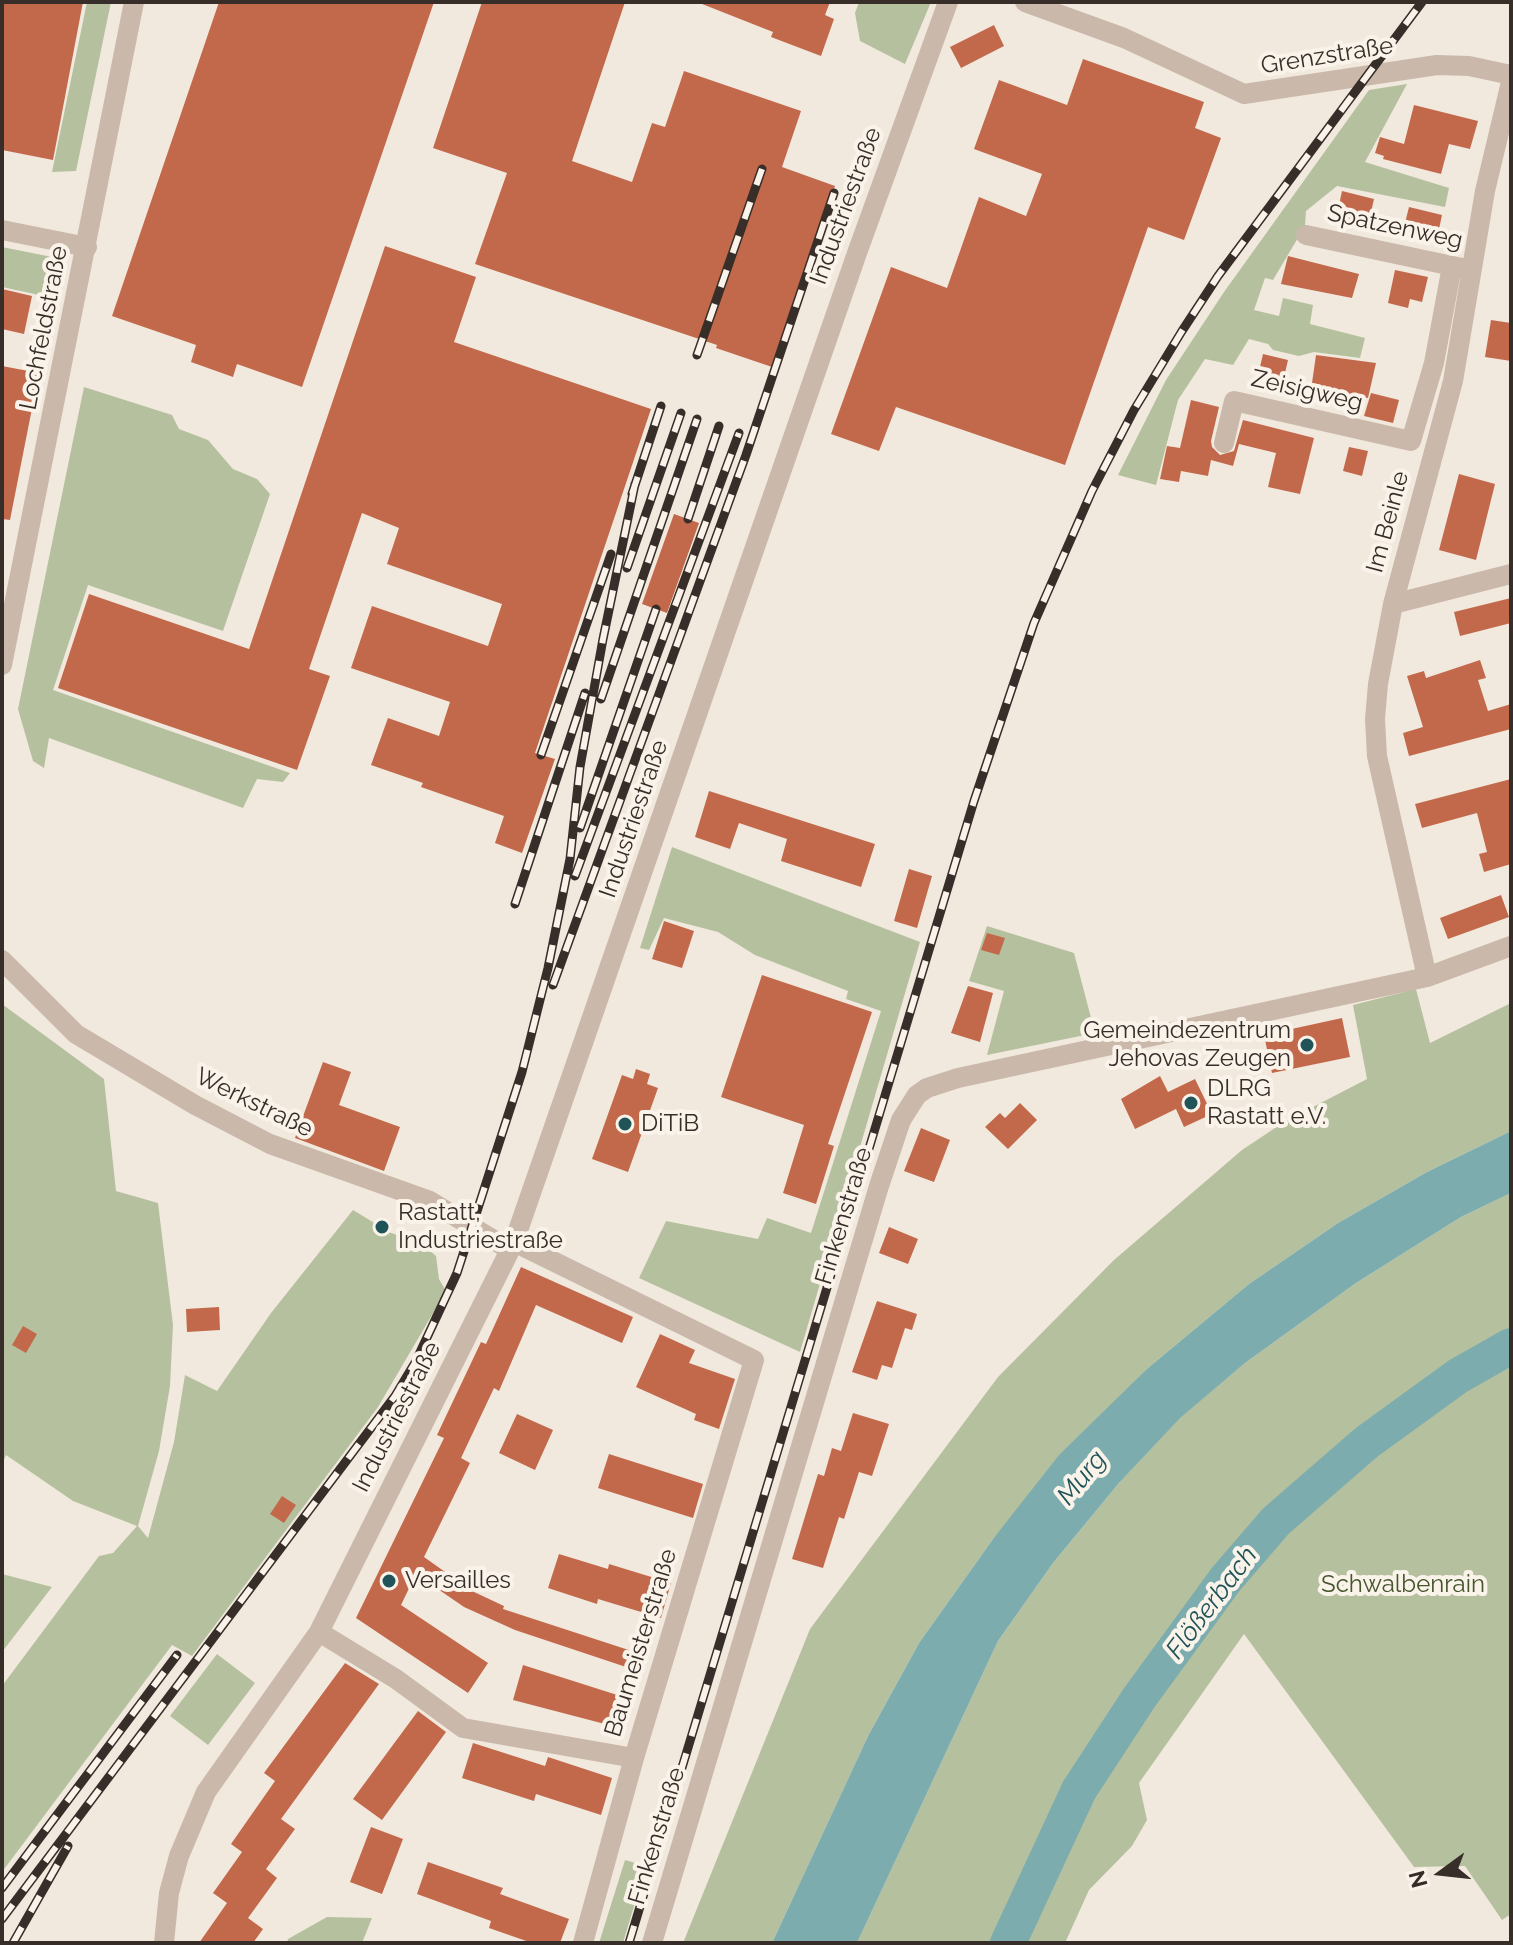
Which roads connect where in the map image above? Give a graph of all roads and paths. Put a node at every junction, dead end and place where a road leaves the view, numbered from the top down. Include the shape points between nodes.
1 (134, 2) edge
2 (948, 2) edge
3 (1025, 2) edge
4 (1511, 75) edge
5 (1511, 82) edge
6 (2, 230) edge
7 (1306, 235) dead end
8 (87, 247) junction
9 (1452, 266) junction
10 (1473, 270) junction
11 (1411, 441) joint
12 (1224, 443) dead end
13 (1511, 574) edge
14 (1393, 604) junction
15 (2, 665) edge
16 (1511, 946) edge
17 (2, 960) edge
18 (1427, 977) junction
19 (512, 1246) junction
20 (754, 1360) joint
21 (319, 1632) junction
22 (634, 1758) junction
23 (164, 1943) edge
24 (583, 1943) edge
25 (652, 1943) edge

1 - 8 street, Lochfeldstraße
2 - 19 street, Industriestraße
3 - 4 street, Grenzstraße via 1124,38 1244,94 1437,65
5 - 10 street, Im Beinle
6 - 8 street
7 - 9 street, Spatzenweg
8 - 15 street, Lochfeldstraße
9 - 10 street, Spatzenweg
9 - 11 street, Im Beinle via 1434,363
10 - 14 street, Im Beinle via 1453,381
11 - 12 street, Zeisigweg via 1234,401
13 - 14 street
14 - 18 street, Im Beinle via 1378,684 1377,756
16 - 18 street, Finkenstraße
17 - 19 street, Werkstraße via 76,1034 184,1099 270,1144 430,1201
18 - 25 street, Finkenstraße via 958,1078 917,1095 901,1120 879,1186
19 - 20 street, Werkstraße
19 - 21 street, Industriestraße
20 - 22 street, Baumeisterstraße
21 - 22 street via 463,1728
21 - 23 street, Industriestraße via 206,1792 179,1856
22 - 24 street, Baumeisterstraße

